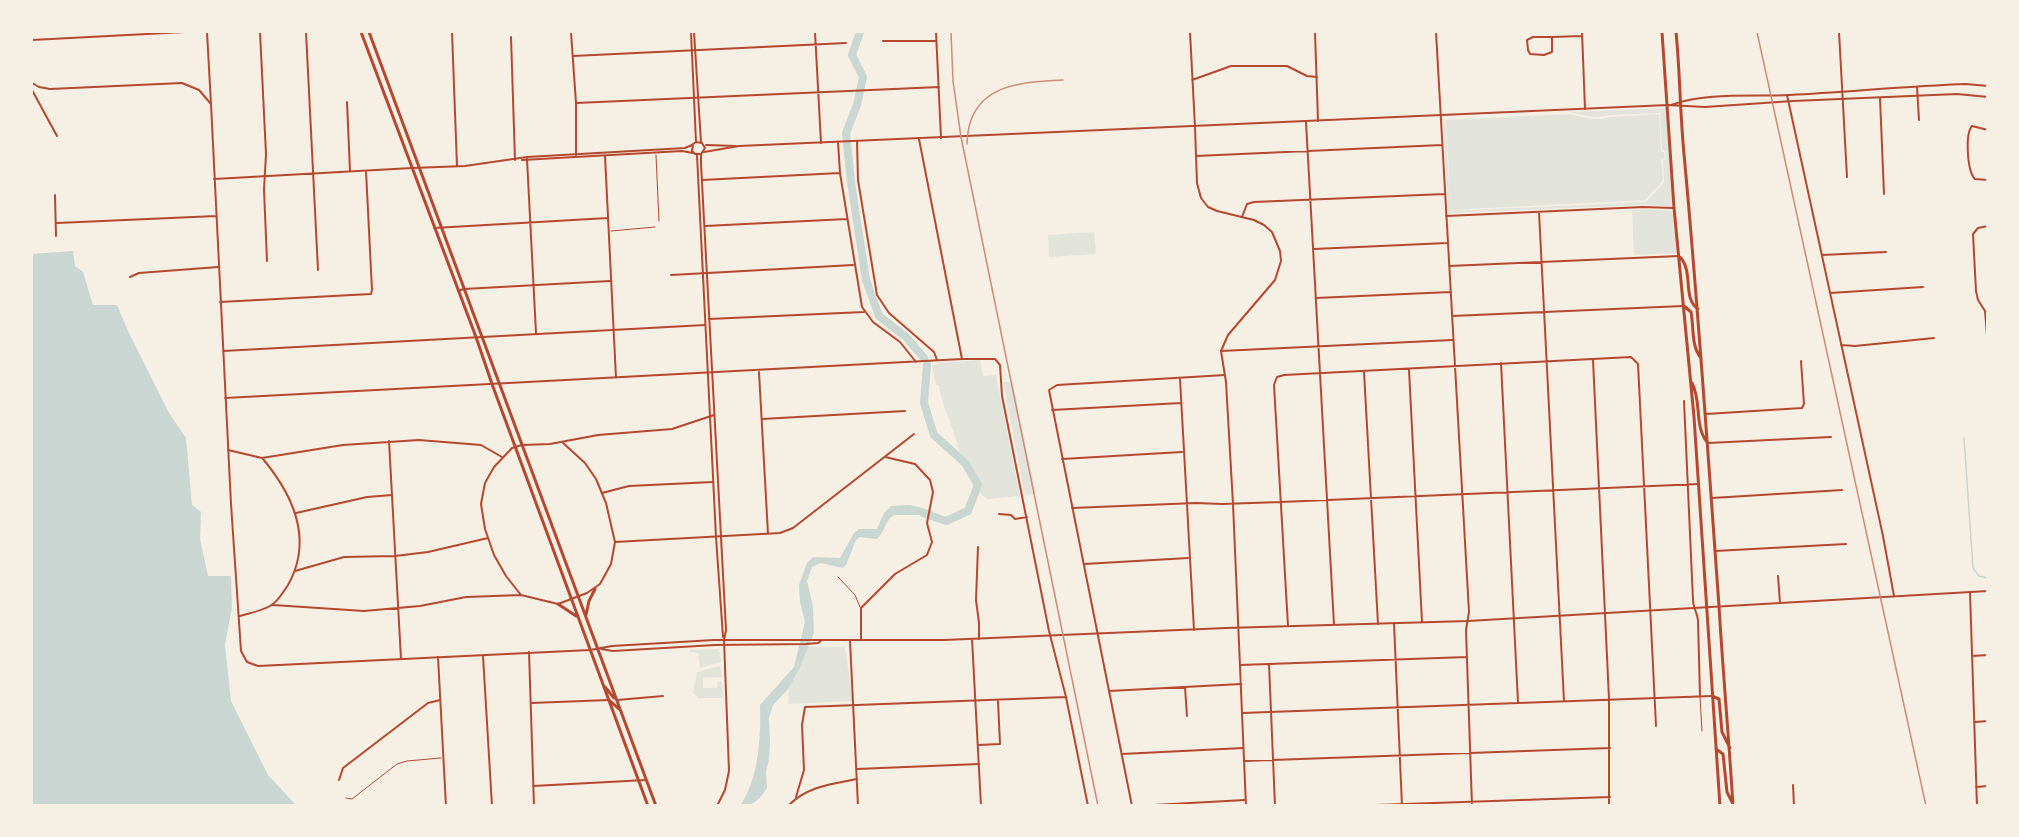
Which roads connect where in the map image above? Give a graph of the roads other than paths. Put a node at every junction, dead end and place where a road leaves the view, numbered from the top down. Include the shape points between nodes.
1 (86, 32) edge
2 (185, 32) edge
3 (207, 32) edge
4 (260, 32) edge
5 (306, 32) edge
6 (361, 32) edge
7 (369, 32) edge
8 (452, 32) edge
9 (571, 32) edge
10 (692, 32) edge
11 (815, 32) edge
12 (936, 32) edge
13 (1190, 32) edge
14 (1315, 32) edge
15 (1436, 32) edge
16 (1582, 32) edge
17 (1662, 32) edge
18 (1676, 32) edge
19 (1839, 32) edge
20 (1582, 36) junction
21 (511, 37) dead end
22 (1552, 37) junction
23 (87, 38) junction
24 (32, 40) edge
25 (936, 40) junction
26 (883, 41) dead end
27 (846, 43) dead end
28 (816, 44) junction
29 (693, 50) junction
30 (573, 56) junction
31 (1317, 77) junction
32 (1192, 80) junction
33 (32, 83) edge
34 (1988, 86) edge
35 (939, 87) junction
36 (1917, 87) junction
37 (32, 90) edge
38 (1843, 91) junction
39 (818, 93) junction
40 (1787, 95) junction
41 (1917, 96) junction
42 (1988, 97) edge
43 (696, 98) junction
44 (1881, 98) junction
45 (1844, 99) junction
46 (347, 102) dead end
47 (1788, 102) junction
48 (576, 103) junction
49 (210, 104) junction
50 (1680, 104) junction
51 (1668, 105) junction
52 (1585, 109) junction
53 (1440, 116) junction
54 (1919, 120) dead end
55 (1306, 122) junction
56 (1318, 122) junction
57 (1195, 127) junction
58 (1988, 130) edge
59 (57, 136) dead end
60 (941, 138) junction
61 (919, 139) junction
62 (855, 141) junction
63 (699, 142) junction
64 (840, 142) junction
65 (821, 143) junction
66 (693, 145) junction
67 (704, 145) junction
68 (1442, 145) junction
69 (739, 146) junction
70 (1308, 150) junction
71 (656, 153) junction
72 (604, 154) junction
73 (699, 154) junction
74 (576, 155) junction
75 (1196, 156) junction
76 (527, 157) junction
77 (519, 159) junction
78 (515, 160) junction
79 (527, 161) junction
80 (457, 166) junction
81 (412, 168) junction
82 (420, 168) junction
83 (350, 171) junction
84 (366, 171) junction
85 (840, 173) junction
86 (314, 174) junction
87 (265, 176) junction
88 (1847, 177) dead end
89 (214, 179) junction
90 (702, 180) junction
91 (1988, 180) edge
92 (1445, 194) junction
93 (1884, 194) dead end
94 (55, 195) dead end
95 (1310, 200) junction
96 (1674, 208) junction
97 (1539, 212) junction
98 (216, 216) junction
99 (1446, 216) junction
100 (1242, 217) junction
101 (608, 218) junction
102 (847, 219) junction
103 (659, 221) dead end
104 (57, 223) junction
105 (530, 223) junction
106 (705, 226) junction
107 (1988, 226) edge
108 (442, 227) junction
109 (655, 227) dead end
110 (434, 228) junction
111 (609, 231) junction
112 (56, 236) dead end
113 (1447, 243) junction
114 (1314, 249) junction
115 (1886, 252) dead end
116 (1821, 255) junction
117 (1679, 256) junction
118 (267, 261) dead end
119 (1542, 262) junction
120 (854, 265) junction
121 (1449, 266) junction
122 (218, 267) junction
123 (318, 270) dead end
124 (707, 273) junction
125 (703, 274) junction
126 (670, 275) dead end
127 (130, 277) dead end
128 (611, 281) junction
129 (533, 285) junction
130 (1923, 287) dead end
131 (464, 288) junction
132 (458, 291) junction
133 (1450, 292) junction
134 (1830, 293) junction
135 (1316, 298) junction
136 (220, 302) junction
137 (1684, 306) junction
138 (1698, 309) junction
139 (864, 312) junction
140 (1545, 312) junction
141 (1452, 316) junction
142 (1987, 318) edge
143 (709, 319) junction
144 (706, 325) junction
145 (614, 329) junction
146 (536, 333) junction
147 (482, 337) junction
148 (476, 338) junction
149 (1934, 338) dead end
150 (1453, 340) junction
151 (1841, 345) junction
152 (1318, 346) junction
153 (1988, 348) edge
154 (223, 351) junction
155 (1221, 351) junction
156 (962, 359) junction
157 (937, 360) junction
158 (1593, 360) junction
159 (1702, 360) junction
160 (1547, 361) junction
161 (1801, 361) dead end
162 (916, 362) junction
163 (1501, 363) junction
164 (1455, 366) junction
165 (1409, 369) junction
166 (759, 371) junction
167 (1364, 371) junction
168 (1320, 373) junction
169 (710, 374) junction
170 (1226, 375) junction
171 (616, 378) junction
172 (1180, 379) junction
173 (1691, 382) junction
174 (500, 383) junction
175 (492, 384) junction
176 (225, 398) junction
177 (1684, 400) dead end
178 (1181, 403) junction
179 (1052, 410) junction
180 (905, 411) dead end
181 (1706, 414) junction
182 (714, 415) junction
183 (710, 416) junction
184 (762, 419) junction
185 (914, 434) dead end
186 (1831, 437) dead end
187 (389, 441) junction
188 (562, 442) junction
189 (1708, 443) junction
190 (522, 445) junction
191 (515, 446) junction
192 (228, 450) junction
193 (1183, 452) junction
194 (502, 457) junction
195 (885, 457) junction
196 (262, 458) junction
197 (1062, 459) junction
198 (713, 482) junction
199 (1698, 484) junction
200 (1689, 485) junction
201 (1644, 487) junction
202 (1600, 489) junction
203 (1842, 490) dead end
204 (1554, 491) junction
205 (1509, 492) junction
206 (602, 493) junction
207 (1462, 494) junction
208 (392, 495) junction
209 (1416, 496) junction
210 (1371, 498) junction
211 (1712, 498) junction
212 (1328, 500) junction
213 (1281, 502) junction
214 (1187, 503) junction
215 (1233, 504) junction
216 (1072, 508) junction
217 (296, 513) junction
218 (999, 514) dead end
219 (1027, 517) junction
220 (550, 520) junction
221 (543, 523) junction
222 (768, 534) junction
223 (718, 537) junction
224 (488, 538) junction
225 (615, 542) junction
226 (1846, 544) dead end
227 (978, 547) dead end
228 (1715, 551) junction
229 (395, 556) junction
230 (1190, 558) junction
231 (1083, 564) junction
232 (295, 571) junction
233 (1778, 576) dead end
234 (838, 577) dead end
235 (595, 589) junction
236 (1970, 591) junction
237 (1988, 591) edge
238 (521, 595) junction
239 (1894, 596) junction
240 (579, 597) junction
241 (572, 600) junction
242 (1780, 603) junction
243 (558, 604) junction
244 (273, 605) junction
245 (1705, 607) junction
246 (1719, 607) junction
247 (1693, 608) junction
248 (398, 609) junction
249 (861, 609) junction
250 (1651, 609) junction
251 (1605, 612) junction
252 (240, 616) junction
253 (1561, 616) junction
254 (586, 617) junction
255 (579, 618) junction
256 (1515, 619) junction
257 (1468, 621) junction
258 (1422, 622) junction
259 (1394, 623) junction
260 (1378, 624) junction
261 (1334, 625) junction
262 (1288, 626) junction
263 (1240, 628) junction
264 (1194, 630) junction
265 (1097, 634) junction
266 (1050, 636) junction
267 (972, 639) junction
268 (979, 639) junction
269 (724, 640) junction
270 (850, 640) junction
271 (861, 640) junction
272 (818, 641) junction
273 (724, 645) junction
274 (598, 649) junction
275 (590, 650) junction
276 (529, 652) junction
277 (483, 655) junction
278 (1988, 655) edge
279 (1972, 656) junction
280 (438, 657) junction
281 (1467, 657) junction
282 (1395, 658) junction
283 (401, 659) junction
284 (1269, 663) junction
285 (1240, 665) junction
286 (1241, 684) junction
287 (604, 686) junction
288 (1185, 687) junction
289 (1109, 690) junction
290 (663, 696) dead end
291 (1700, 696) junction
292 (1713, 696) junction
293 (1066, 697) junction
294 (1655, 698) junction
295 (1609, 699) junction
296 (440, 700) junction
297 (609, 700) junction
298 (617, 700) junction
299 (998, 700) junction
300 (1564, 701) junction
301 (976, 702) junction
302 (1518, 702) junction
303 (531, 703) junction
304 (1469, 705) junction
305 (853, 706) junction
306 (1397, 707) junction
307 (1271, 712) junction
308 (622, 713) junction
309 (1242, 713) junction
310 (1187, 716) dead end
311 (1988, 721) edge
312 (1975, 722) junction
313 (1656, 726) dead end
314 (1702, 731) dead end
315 (978, 745) junction
316 (1243, 748) junction
317 (1610, 748) junction
318 (1730, 748) junction
319 (1716, 749) junction
320 (1470, 753) junction
321 (1122, 754) junction
322 (1399, 755) junction
323 (443, 758) junction
324 (1273, 760) junction
325 (1244, 761) junction
326 (979, 764) junction
327 (857, 769) junction
328 (339, 780) dead end
329 (639, 780) junction
330 (646, 780) junction
331 (857, 780) junction
332 (1793, 785) dead end
333 (533, 786) junction
334 (1988, 786) edge
335 (1976, 787) junction
336 (796, 797) junction
337 (1610, 797) junction
338 (346, 798) dead end
339 (1245, 800) junction
340 (1472, 801) junction
341 (1402, 804) edge
342 (1733, 804) edge
343 (446, 806) edge
344 (492, 806) edge
345 (534, 806) edge
346 (648, 806) edge
347 (656, 806) edge
348 (717, 806) edge
349 (788, 806) edge
350 (858, 806) edge
351 (981, 806) edge
352 (1088, 806) edge
353 (1133, 806) edge
354 (1246, 806) edge
355 (1275, 806) edge
356 (1346, 806) edge
357 (1472, 806) edge
358 (1609, 806) edge
359 (1720, 806) edge
360 (1794, 806) edge
361 (1977, 806) edge

1 - 23 street
2 - 23 street
3 - 49 street
4 - 87 street
5 - 86 street
6 - 81 main road
7 - 82 main road
8 - 80 street
9 - 30 street
10 - 29 street
11 - 28 street
12 - 25 street
13 - 32 street
14 - 31 street
15 - 53 street
16 - 20 street
17 - 51 main road
18 - 50 main road
19 - 38 street
20 - 22 street
20 - 52 street
21 - 78 street
22 - 22 street via 1529,38 1528,53 1551,53
23 - 24 street
25 - 26 street
25 - 35 street
27 - 28 street
28 - 29 street
28 - 39 street
29 - 30 street
29 - 43 street
30 - 48 street
31 - 32 street via 1287,66 1231,66
31 - 56 street
32 - 57 street
33 - 49 street via 50,89 182,83 199,90
34 - 36 street
35 - 39 street
35 - 60 street
36 - 38 street
36 - 41 street
37 - 59 street
38 - 40 street
38 - 45 street
39 - 43 street
39 - 65 street
40 - 47 street
40 - 50 street via 1734,96
41 - 42 street
41 - 44 street
41 - 54 street
43 - 48 street
43 - 63 street
44 - 45 street
44 - 93 street
45 - 47 street
45 - 88 street
46 - 83 street
47 - 50 street via 1705,107
47 - 116 street
48 - 74 street
49 - 89 street
50 - 51 street
50 - 138 main road
51 - 52 street
51 - 96 main road
52 - 53 street
53 - 56 street
53 - 68 street
55 - 56 street
55 - 57 street
55 - 70 street
57 - 60 street
57 - 75 street
58 - 91 street via 1972,126 1968,135 1970,173
60 - 61 street
61 - 62 street
61 - 156 street
62 - 64 street
62 - 157 street via 877,295 890,313 934,352
63 - 66 street
63 - 67 street
64 - 65 street
64 - 85 street
65 - 69 street
66 - 72 street
66 - 73 street
67 - 69 street
67 - 73 street
68 - 70 street
68 - 92 street
69 - 73 street
70 - 75 street
70 - 95 street
71 - 72 street
71 - 73 street
71 - 103 lane
72 - 74 street
72 - 101 street
73 - 90 street
73 - 125 street
74 - 76 street
74 - 79 street
75 - 100 street via 1201,198 1208,207
76 - 77 street
76 - 79 street
77 - 78 street
77 - 79 street
78 - 80 street
79 - 105 street
80 - 82 street
81 - 82 street
81 - 84 street
81 - 110 main road
82 - 108 main road
83 - 84 street
83 - 86 street
84 - 136 street via 371,294
85 - 90 street
85 - 102 street
86 - 87 street
86 - 123 street
87 - 89 street
87 - 118 street
89 - 98 street
90 - 106 street
92 - 95 street
92 - 99 street
94 - 104 street
95 - 100 street via 1250,202
95 - 114 street
96 - 97 street
96 - 117 main road
97 - 99 street
97 - 119 street
98 - 104 street
98 - 122 street
99 - 113 street
100 - 155 street via 1272,232 1281,261 1275,280 1228,335
101 - 105 street
101 - 111 street
102 - 106 street
102 - 120 street
104 - 112 street
105 - 108 street
105 - 129 street
106 - 124 street
107 - 142 street via 1973,234 1977,297
108 - 110 street
108 - 131 main road
109 - 111 lane
110 - 132 main road
111 - 128 street
113 - 114 street
113 - 121 street
114 - 135 street
115 - 116 street
116 - 134 street
117 - 119 street
117 - 137 main road
117 - 138 main road via 1687,267 1691,303
119 - 121 street
119 - 140 street
120 - 124 street
120 - 139 street
121 - 133 street
122 - 127 street
122 - 136 street
124 - 125 street
124 - 143 street
125 - 126 street
125 - 144 street
128 - 129 street
128 - 145 street
129 - 131 street
129 - 146 street
130 - 134 street
131 - 132 street
131 - 147 main road
132 - 148 main road
133 - 135 street
133 - 141 street
134 - 151 street
135 - 152 street
136 - 154 street
137 - 140 street
137 - 159 main road via 1691,312 1696,353
137 - 173 main road
138 - 159 main road
139 - 143 street
139 - 162 street via 900,342
140 - 141 street
140 - 160 street
141 - 150 street
142 - 153 street
143 - 169 street
144 - 145 street
144 - 169 street
145 - 146 street
145 - 171 street
146 - 147 street
147 - 148 street
147 - 174 main road
148 - 154 street
148 - 175 main road
149 - 151 street
150 - 152 street
150 - 164 street
151 - 239 street
152 - 155 street
152 - 168 street
154 - 176 street
155 - 170 street
156 - 157 street
156 - 219 street via 996,360 1000,367 1002,396
157 - 162 street
158 - 160 street
158 - 201 street via 1634,359 1638,364
158 - 202 street
159 - 181 main road
160 - 163 street
160 - 204 street
161 - 181 street via 1799,409
162 - 166 street
163 - 164 street
163 - 205 street
164 - 165 street
164 - 207 street
165 - 167 street
165 - 209 street
166 - 169 street
166 - 184 street
167 - 168 street
167 - 210 street
168 - 212 street
168 - 213 street via 1284,375 1277,377 1274,385
169 - 171 street
169 - 182 street
169 - 183 street
170 - 172 street
170 - 215 street
171 - 174 street
172 - 178 street
172 - 179 street via 1057,385 1050,389
173 - 189 main road via 1698,396 1701,432
173 - 199 main road
174 - 175 street
174 - 190 main road
175 - 176 street
175 - 191 main road
176 - 192 street
177 - 200 street
178 - 179 street
178 - 193 street
179 - 197 street
180 - 184 street
181 - 189 main road
182 - 183 street
182 - 223 street
183 - 188 street via 672,429
183 - 198 street
184 - 222 street
185 - 195 street
186 - 189 street
187 - 194 street via 482,445
187 - 196 street
187 - 208 street
188 - 190 street
188 - 206 street via 585,463
189 - 211 main road
190 - 191 street
190 - 220 main road
191 - 194 street
191 - 221 main road
192 - 196 street
192 - 252 street
193 - 197 street
193 - 214 street
194 - 224 street via 489,473 483,490 482,515
195 - 222 street via 793,528
195 - 249 street via 911,462 921,469 932,487 928,517 932,542 927,555 895,574
196 - 217 street via 284,486
197 - 216 street
198 - 206 street via 629,486
198 - 223 street
199 - 200 street
199 - 245 main road
200 - 201 street
200 - 247 street
201 - 202 street
201 - 250 street
202 - 204 street
202 - 251 street
203 - 211 street
204 - 205 street
204 - 253 street
205 - 207 street
205 - 256 street
206 - 225 street
207 - 209 street
207 - 257 street
208 - 217 street
208 - 229 street
209 - 210 street
209 - 258 street
210 - 212 street
210 - 260 street
211 - 228 main road
212 - 213 street
212 - 261 street
213 - 215 street
213 - 262 street
214 - 215 street
214 - 216 street
214 - 230 street
215 - 263 street
216 - 231 street
217 - 232 street via 299,538
218 - 219 street via 1015,519
219 - 266 street
220 - 221 street
220 - 240 main road
221 - 241 main road
222 - 223 street
223 - 225 street
223 - 269 street
224 - 229 street via 442,550
224 - 238 street via 502,570
225 - 235 street via 612,564
226 - 228 street
227 - 268 street
228 - 246 main road
229 - 232 street via 344,557
229 - 248 street
230 - 231 street
230 - 264 street
231 - 265 street
232 - 244 street
233 - 242 street
234 - 249 lane via 855,595
235 - 240 street
235 - 254 main road
236 - 237 street
236 - 239 street
236 - 279 street
238 - 243 street
238 - 248 street via 466,597
239 - 242 street
240 - 241 street
240 - 254 main road
241 - 243 street
241 - 255 main road
242 - 246 street
243 - 255 main road
244 - 248 street via 350,611
244 - 252 street
245 - 246 street
245 - 247 street
245 - 292 main road
246 - 318 main road
247 - 250 street
247 - 291 street via 1698,614
248 - 283 street
249 - 271 street
250 - 251 street
250 - 294 street
251 - 253 street
251 - 295 street
252 - 283 street via 241,651 247,662 258,666
253 - 256 street
253 - 300 street
254 - 274 main road
255 - 275 main road
256 - 257 street
256 - 302 street
257 - 258 street
257 - 281 street
258 - 259 street
259 - 260 street
259 - 282 street
260 - 261 street
261 - 262 street
262 - 263 street
263 - 264 street
263 - 285 street
264 - 265 street
265 - 266 street
265 - 289 street
266 - 268 street
266 - 293 street
267 - 268 street
267 - 271 street
267 - 301 street
269 - 272 street
269 - 273 street
269 - 274 street
270 - 271 street
270 - 272 street
270 - 305 street
272 - 273 street
273 - 274 street
273 - 348 street via 729,768
274 - 275 street
274 - 298 main road
275 - 276 street
275 - 287 main road
276 - 277 street
276 - 303 street
277 - 280 street
277 - 344 street
278 - 279 street
279 - 312 street
280 - 283 street
280 - 296 street
281 - 282 street
281 - 304 street
282 - 284 street
282 - 306 street
284 - 285 street
284 - 307 street
285 - 286 street
286 - 288 street
286 - 309 street
287 - 297 main road
287 - 298 main road
288 - 289 street
288 - 310 street
289 - 321 street
290 - 298 street
291 - 292 street
291 - 294 street
291 - 314 lane
292 - 318 main road via 1719,699 1722,732
292 - 319 main road
293 - 299 street
293 - 352 street
294 - 295 street
294 - 313 street
295 - 300 street
295 - 317 street
296 - 323 street
296 - 328 street via 428,703 343,768
297 - 303 street
297 - 308 main road
297 - 329 main road
298 - 308 main road
299 - 301 street
299 - 315 street via 1000,744
300 - 302 street
301 - 305 street
301 - 315 street
302 - 304 street
303 - 333 street
304 - 306 street
304 - 320 street
305 - 327 street
305 - 336 street via 804,708 804,770
306 - 307 street
306 - 322 street
307 - 309 street
307 - 324 street
308 - 330 main road
309 - 316 street
311 - 312 street
312 - 335 street
315 - 326 street
316 - 321 street
316 - 325 street
317 - 320 street
317 - 337 street
318 - 342 main road
319 - 342 main road via 1723,754 1727,792
319 - 359 main road
320 - 322 street
320 - 340 street
321 - 353 street
322 - 324 street
322 - 341 street
323 - 338 lane via 397,764 352,799
323 - 343 street
324 - 325 street
324 - 355 street
325 - 339 street
326 - 327 street
326 - 351 street
327 - 331 street
329 - 330 street
329 - 333 street
329 - 346 main road
330 - 347 main road
331 - 336 street via 818,787
331 - 350 street
332 - 360 street
333 - 345 street
334 - 335 street
335 - 361 street
336 - 349 street
337 - 340 street
337 - 358 street
339 - 353 street
339 - 354 street
340 - 341 street
340 - 357 street
341 - 356 street

